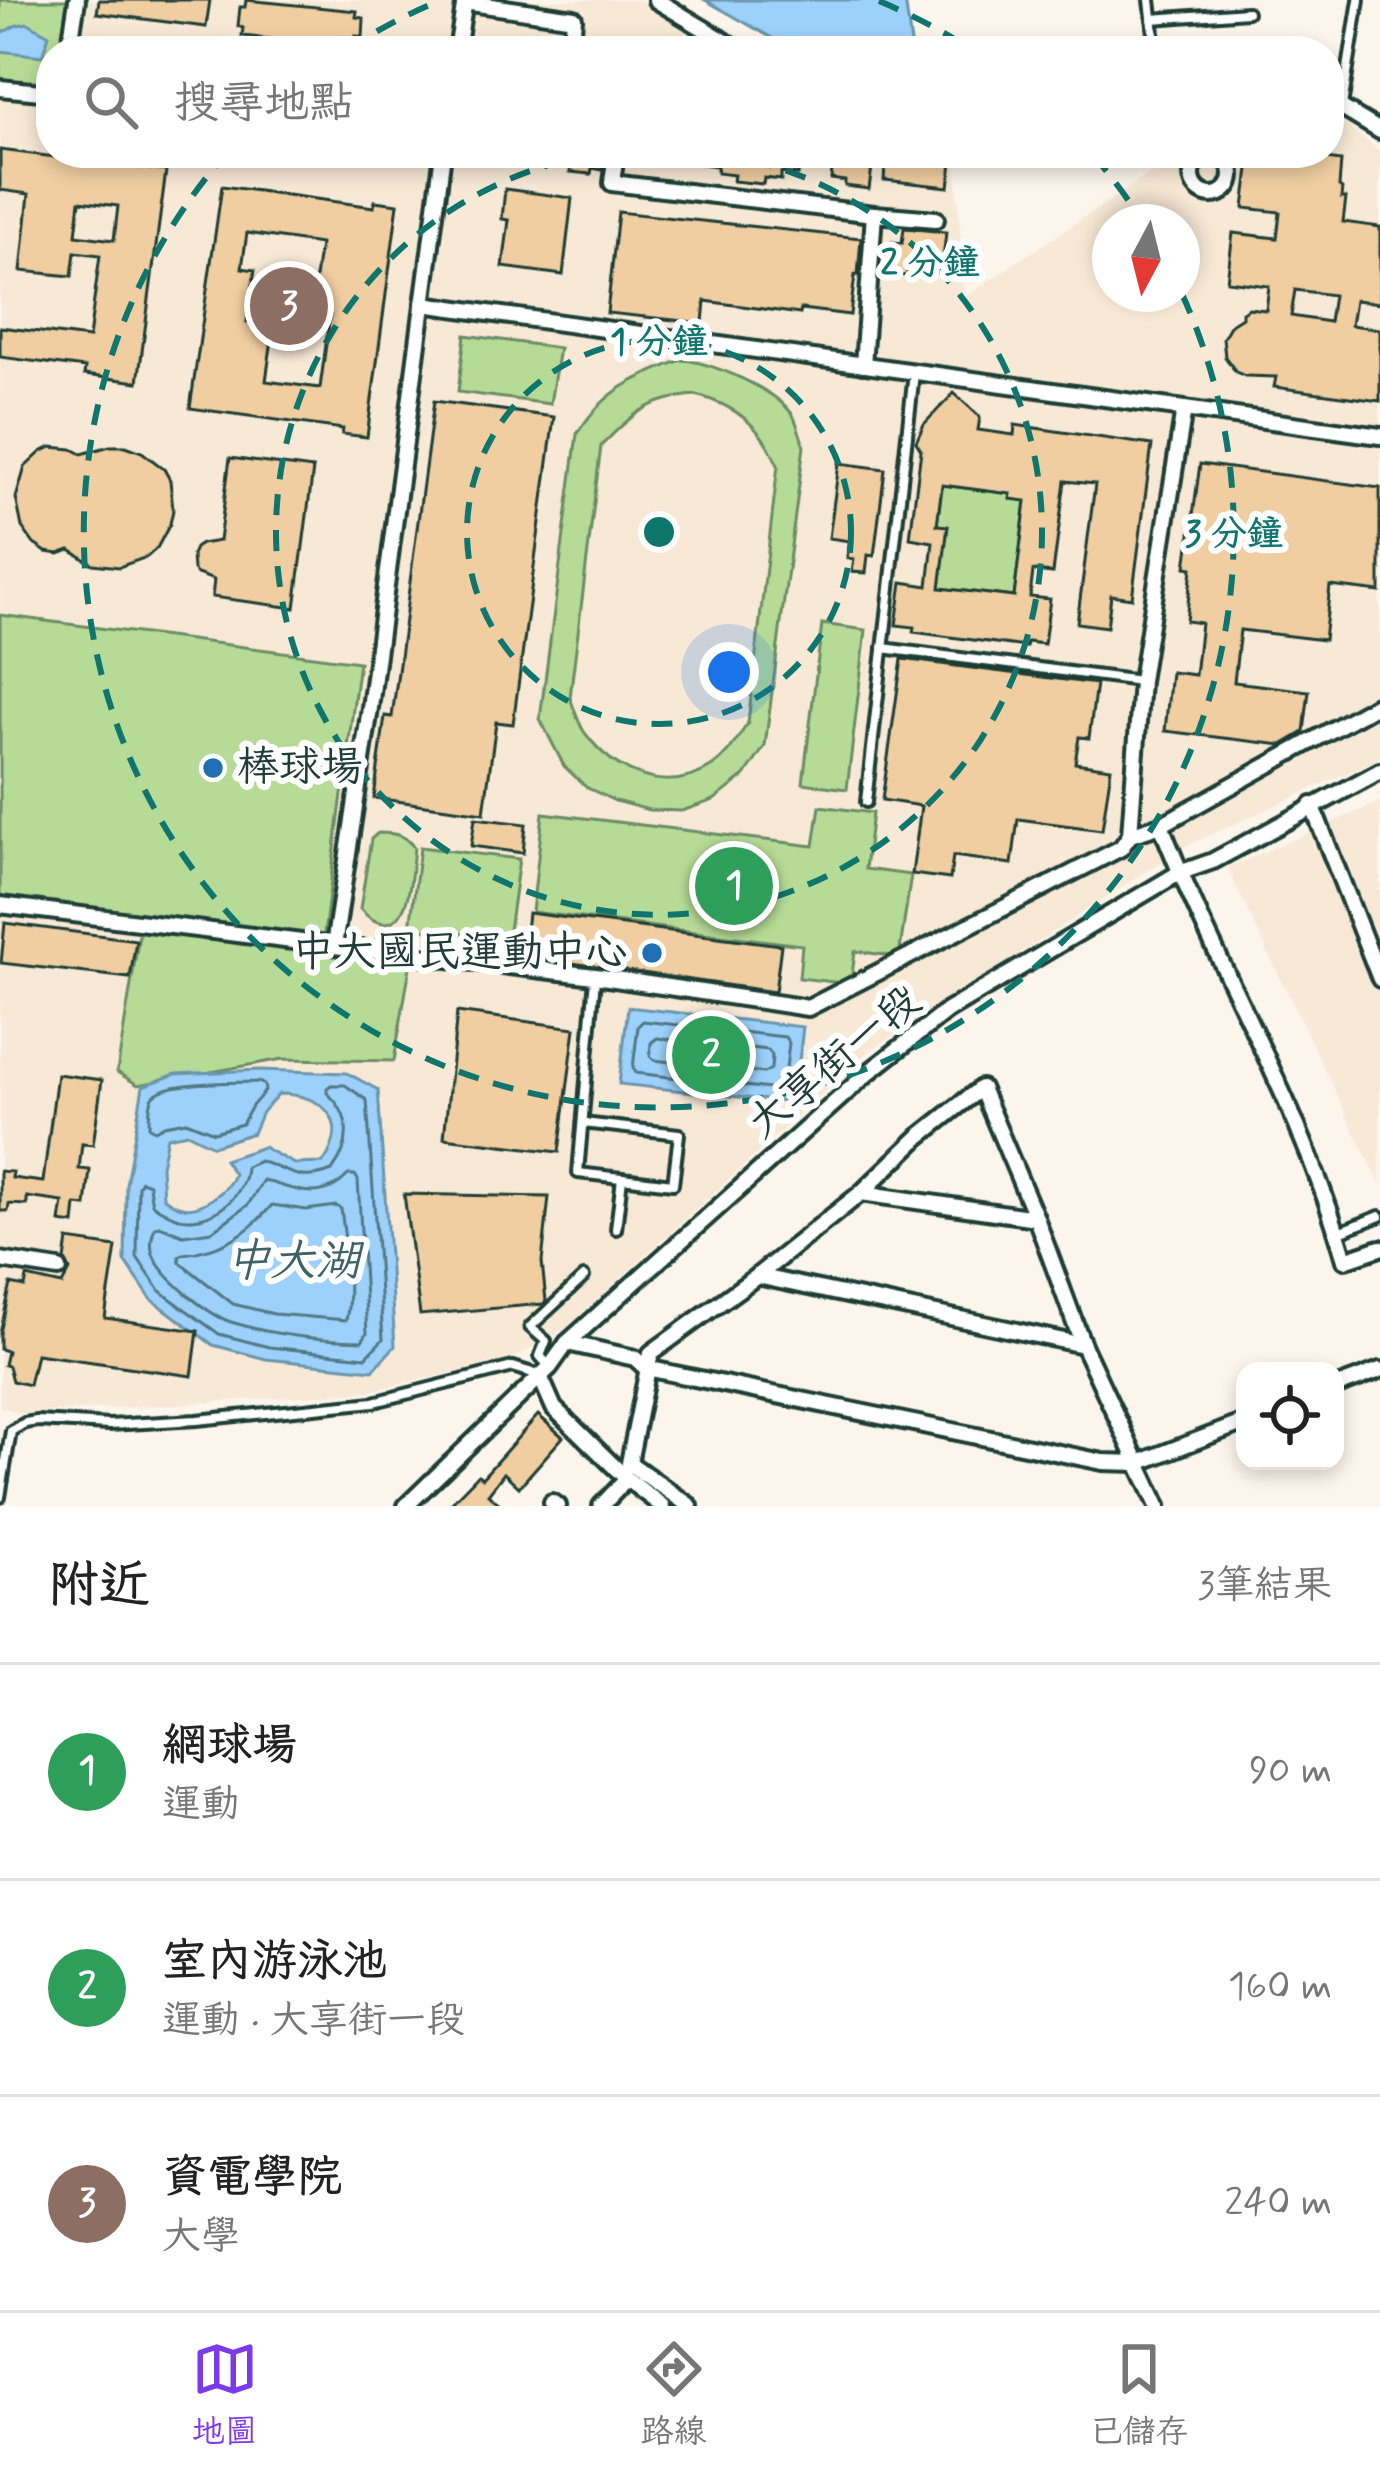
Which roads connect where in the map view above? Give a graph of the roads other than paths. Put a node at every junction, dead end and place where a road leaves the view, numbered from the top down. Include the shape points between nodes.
1 (77, 0) edge
2 (656, 0) edge
3 (1150, 0) edge
4 (1359, 0) edge
5 (465, 1) edge
6 (1246, 13) dead end
7 (1152, 19) junction
8 (71, 36) edge
9 (459, 36) edge
10 (572, 36) edge
11 (716, 36) edge
12 (1154, 36) edge
13 (1344, 66) edge
14 (0, 88) edge
15 (36, 92) edge
16 (1344, 111) edge
17 (1380, 131) edge
18 (441, 168) edge
19 (614, 168) edge
20 (874, 214) junction
21 (936, 219) dead end
22 (423, 304) junction
23 (863, 364) junction
24 (914, 372) junction
25 (1184, 409) junction
26 (1380, 436) edge
27 (884, 648) junction
28 (1141, 682) junction
29 (1380, 703) edge
30 (1380, 771) edge
31 (866, 802) dead end
32 (1312, 805) junction
33 (1161, 824) junction
34 (1130, 835) junction
35 (1179, 873) junction
36 (0, 905) edge
37 (334, 946) junction
38 (595, 976) junction
39 (1380, 979) edge
40 (583, 1123) junction
41 (622, 1178) junction
42 (861, 1193) junction
43 (1380, 1216) edge
44 (1036, 1219) junction
45 (616, 1228) dead end
46 (1337, 1233) junction
47 (1380, 1248) edge
48 (0, 1260) edge
49 (59, 1269) dead end
50 (758, 1276) junction
51 (584, 1277) dead end
52 (566, 1343) junction
53 (1083, 1345) junction
54 (646, 1368) junction
55 (1380, 1370) edge
56 (545, 1371) junction
57 (1344, 1384) edge
58 (1236, 1425) edge
59 (1138, 1463) junction
60 (627, 1479) junction
61 (0, 1497) edge
62 (406, 1506) edge
63 (601, 1506) edge
64 (662, 1506) edge
65 (690, 1506) edge
66 (1158, 1506) edge

1 - 8 street
2 - 11 street
3 - 7 lane
4 - 13 lane
5 - 9 street
5 - 10 street via 574,18
6 - 7 lane
7 - 12 lane
14 - 15 street
16 - 17 street
18 - 22 street
19 - 20 street via 612,183
20 - 21 street
20 - 23 street
22 - 23 street
22 - 37 street
23 - 24 street
24 - 25 street
24 - 27 lane
25 - 26 street
25 - 28 street
27 - 28 lane
27 - 31 lane
28 - 34 street
29 - 33 street
30 - 32 street, 大享街一段
32 - 35 street, 大享街一段
32 - 39 street
33 - 34 street
33 - 35 street
34 - 38 street via 1121,848 808,1008
35 - 46 street via 1277,1077
35 - 52 street, 大享街一段 via 947,1011
36 - 37 street
37 - 38 street
38 - 40 lane
40 - 41 lane via 578,1173
40 - 41 lane via 680,1134 673,1184
41 - 45 lane
42 - 44 street
42 - 44 street via 981,1088
42 - 50 street
43 - 46 lane
44 - 53 street
46 - 47 street via 1345,1260
48 - 49 street
50 - 53 street
50 - 54 street via 651,1353
51 - 56 lane via 530,1328 546,1341
52 - 54 street via 635,1358
52 - 56 street, 大享街一段
53 - 59 street
54 - 59 street
54 - 65 street via 629,1463
55 - 57 street
56 - 60 street via 554,1408
56 - 61 lane via 513,1367 374,1402 197,1420 25,1423 10,1431
56 - 62 street, 大享街一段
58 - 59 street
59 - 66 street
60 - 63 street
60 - 64 street

